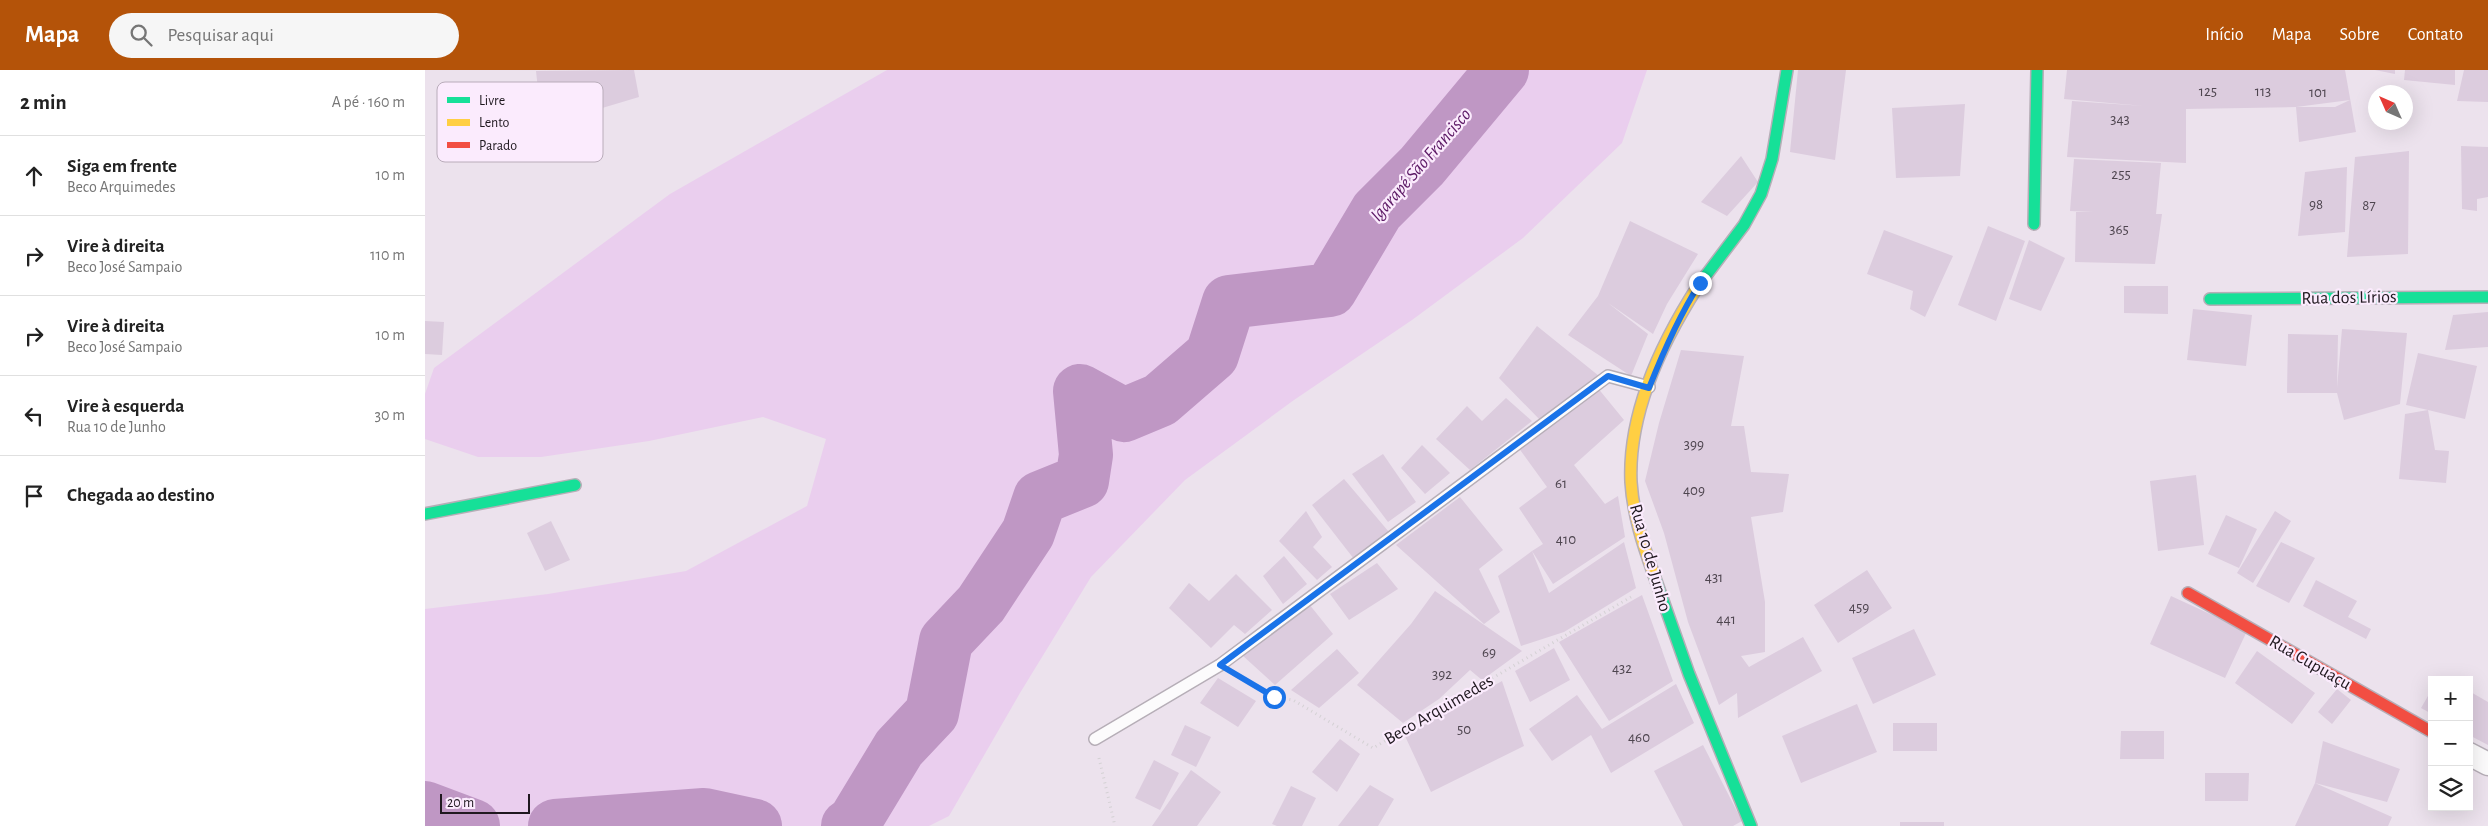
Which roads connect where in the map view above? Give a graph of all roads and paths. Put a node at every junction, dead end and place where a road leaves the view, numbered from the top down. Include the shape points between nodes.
1 (1787, 70) edge
2 (2037, 70) edge
3 (2033, 224) dead end
4 (2488, 297) edge
5 (2209, 300) dead end
6 (1649, 388) junction
7 (575, 485) dead end
8 (425, 514) edge
9 (1657, 585) junction
10 (2188, 593) dead end
11 (1220, 665) junction
12 (2428, 730) edge
13 (1095, 739) joint
14 (2473, 756) edge
15 (2488, 764) edge
16 (1115, 826) edge
17 (1751, 826) edge

1 - 6 street, Rua 10 de Junho via 1773,154 1755,206 1683,309
2 - 3 street
4 - 5 street, Rua dos Lírios
6 - 9 street, Rua 10 de Junho via 1635,435 1631,467 1633,503
6 - 11 lane via 1608,376
7 - 8 street
9 - 11 path, Beco Arquimedes via 1373,748 1293,700 1274,697
9 - 17 street, Rua 10 de Junho
10 - 12 street, Rua Cupuaçu
11 - 13 lane
13 - 16 path
14 - 15 street

